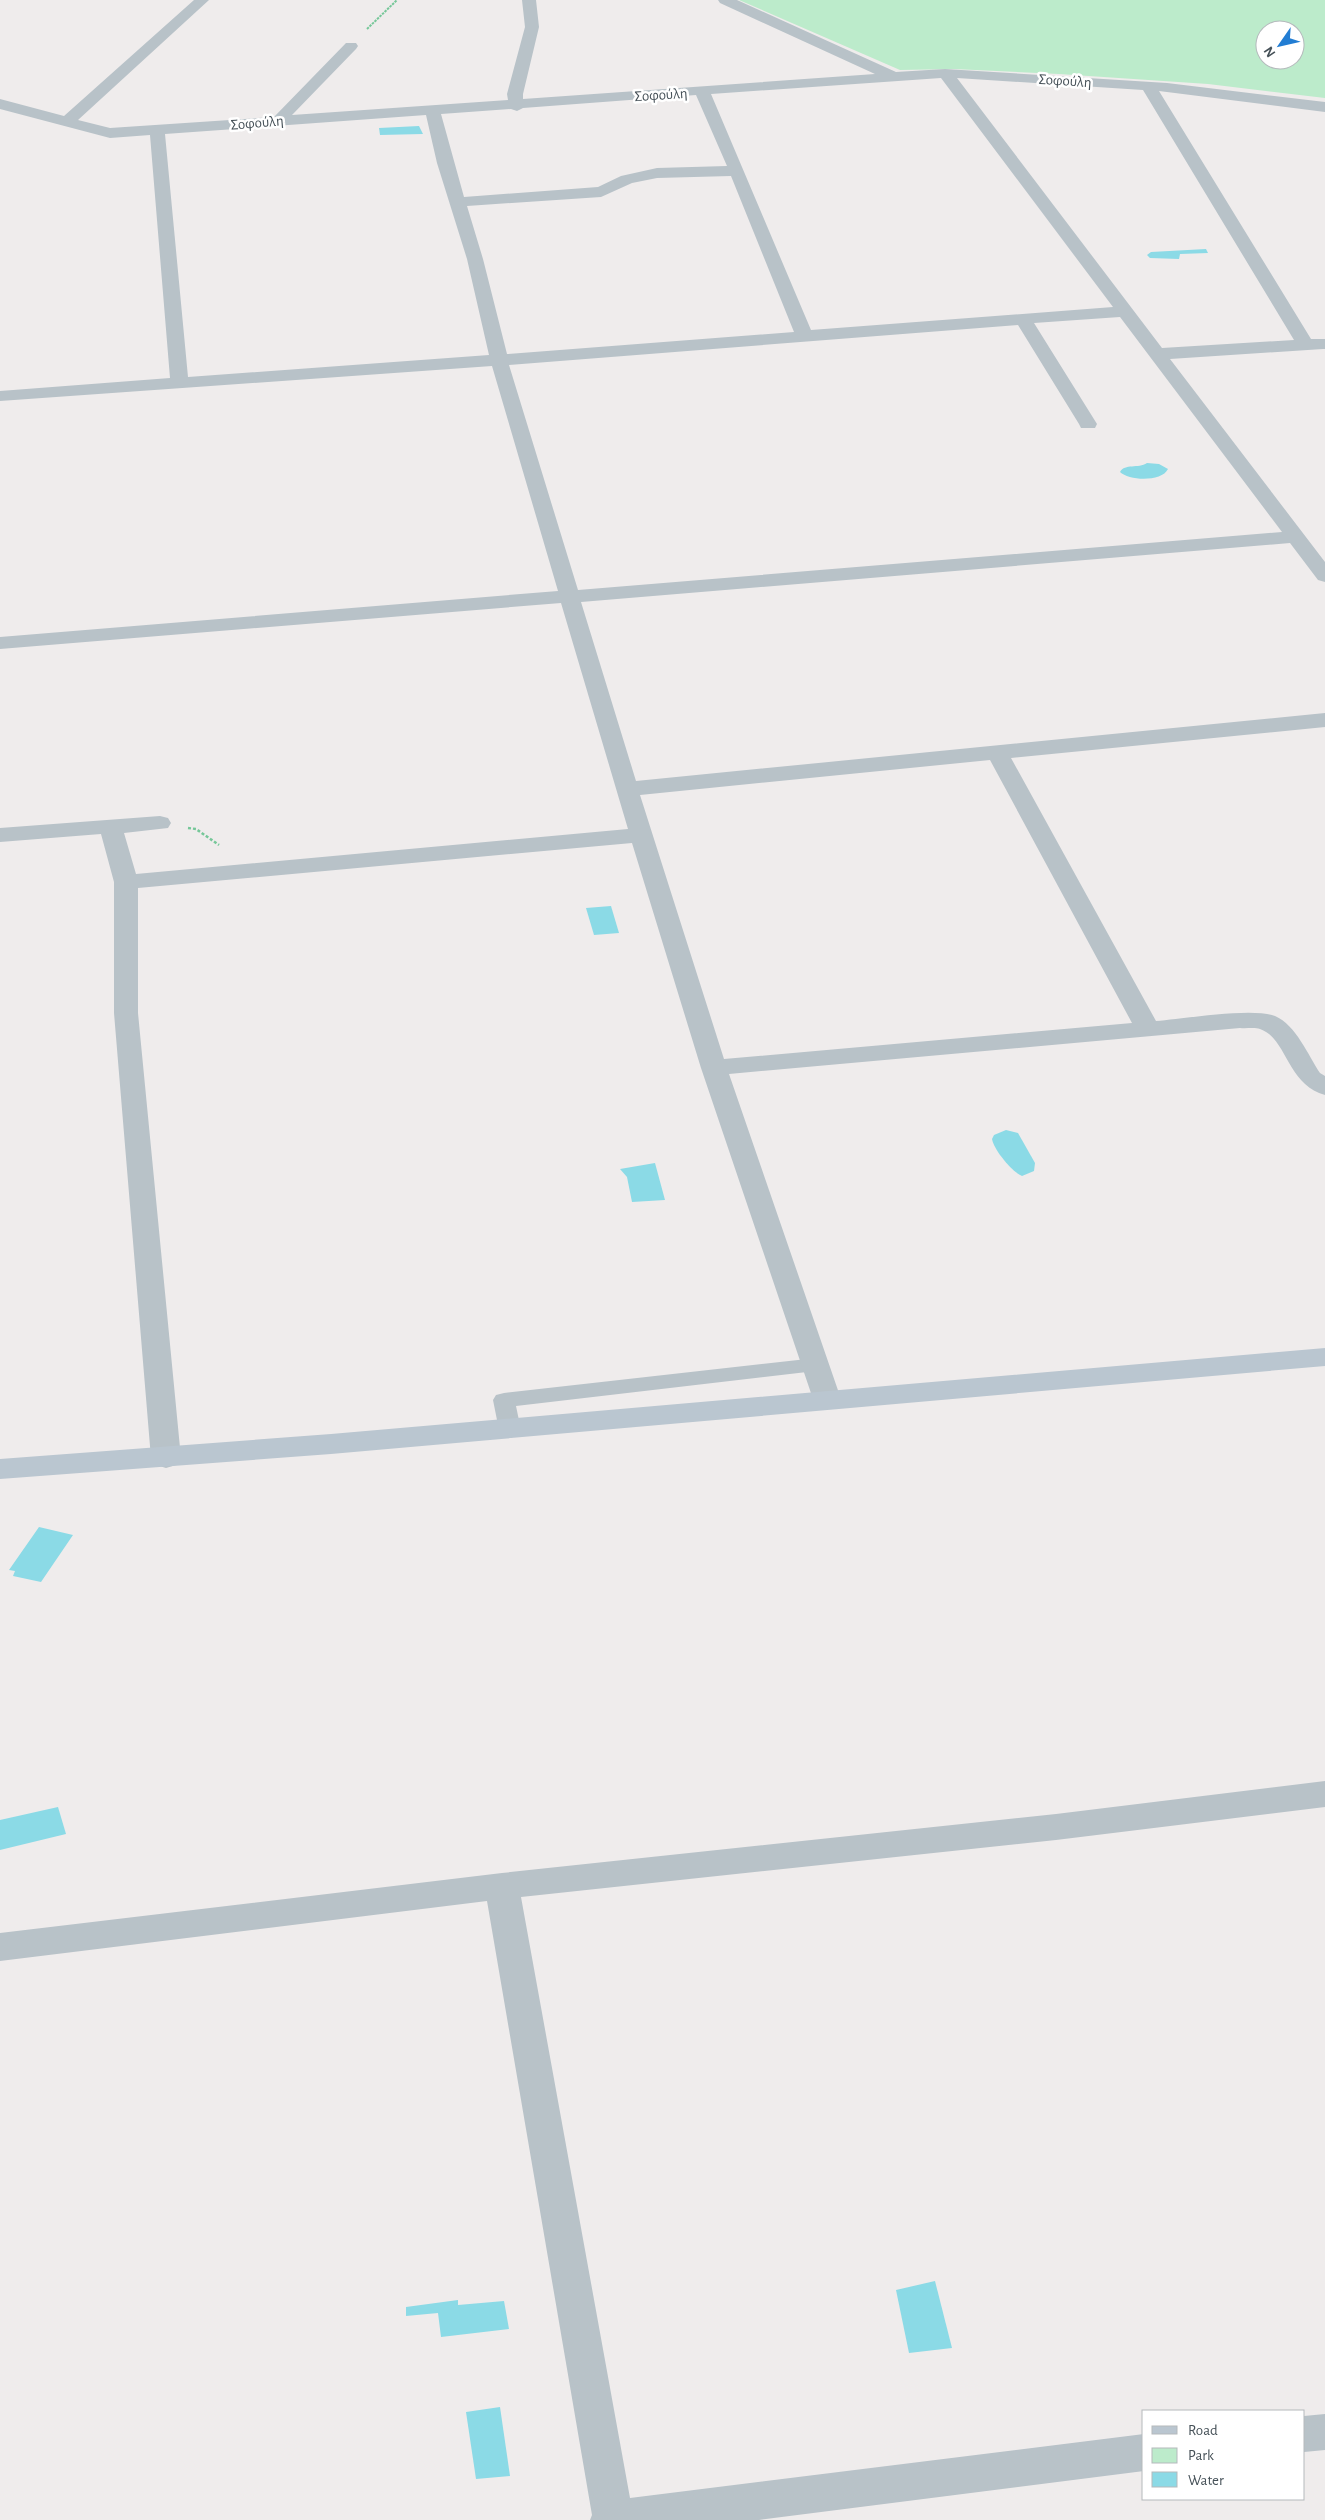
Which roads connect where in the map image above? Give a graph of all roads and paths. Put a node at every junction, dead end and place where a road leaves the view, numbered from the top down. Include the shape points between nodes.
1 (202, 0) edge
2 (396, 0) edge
3 (530, 0) edge
4 (725, 0) edge
5 (351, 46) joint
6 (945, 73) junction
7 (893, 77) junction
8 (1148, 86) junction
9 (702, 92) junction
10 (0, 104) edge
11 (516, 106) junction
12 (1325, 107) edge
13 (434, 111) junction
14 (278, 121) junction
15 (67, 122) junction
16 (157, 132) junction
17 (737, 171) junction
18 (457, 202) junction
19 (1124, 311) junction
20 (1023, 319) junction
21 (805, 336) junction
22 (1325, 344) edge
23 (1306, 345) junction
24 (1157, 354) junction
25 (499, 360) junction
26 (180, 384) junction
27 (0, 396) edge
28 (1088, 424) dead end
29 (1295, 537) junction
30 (1325, 576) edge
31 (569, 596) junction
32 (0, 643) edge
33 (1325, 720) edge
34 (997, 753) junction
35 (628, 790) junction
36 (160, 823) joint
37 (111, 827) junction
38 (0, 834) edge
39 (641, 835) junction
40 (237, 872) junction
41 (126, 882) junction
42 (1146, 1028) junction
43 (714, 1068) junction
44 (1325, 1086) edge
45 (1325, 1357) edge
46 (816, 1366) junction
47 (827, 1399) junction
48 (510, 1430) junction
49 (166, 1458) junction
50 (0, 1469) edge
51 (1325, 1794) edge
52 (502, 1886) junction
53 (0, 1947) edge
54 (1325, 2432) edge
55 (1305, 2434) edge
56 (1142, 2452) edge
57 (611, 2520) edge

1 - 15 street
2 - 5 path
3 - 11 street via 532,27 515,94
4 - 7 street
5 - 14 street
6 - 7 street, Σοφούλη
6 - 8 street, Σοφούλη
6 - 19 street
7 - 9 street, Σοφούλη
8 - 12 street, Σοφούλη
8 - 23 street
9 - 11 street, Σοφούλη
9 - 17 street
10 - 15 street, Σοφούλη
11 - 13 street, Σοφούλη
13 - 14 street, Σοφούλη
13 - 18 street
14 - 16 street, Σοφούλη
15 - 16 street, Σοφούλη via 110,133
16 - 26 street
17 - 18 street via 657,173 626,179 601,192
17 - 21 street
18 - 25 street via 475,259
19 - 20 street
19 - 24 street
20 - 21 street
20 - 28 street
21 - 25 street
22 - 23 street
23 - 24 street
24 - 29 street
25 - 26 street
25 - 31 street
26 - 27 street
29 - 30 street
29 - 31 street
31 - 32 street
31 - 35 street
33 - 34 street
34 - 35 street
34 - 42 street
35 - 39 street
36 - 37 street
36 - 40 path via 196,829 218,844
37 - 38 street
37 - 41 street
39 - 40 street
39 - 43 street
40 - 41 street
41 - 49 street via 126,1013
42 - 43 street
42 - 44 street via 1267,1022 1283,1035 1311,1078
43 - 46 street
45 - 47 street
46 - 47 street
46 - 48 lane via 504,1400
47 - 48 street
48 - 49 street
49 - 50 street
51 - 52 street via 1056,1827
52 - 53 street
52 - 57 street
54 - 55 street
56 - 57 street

